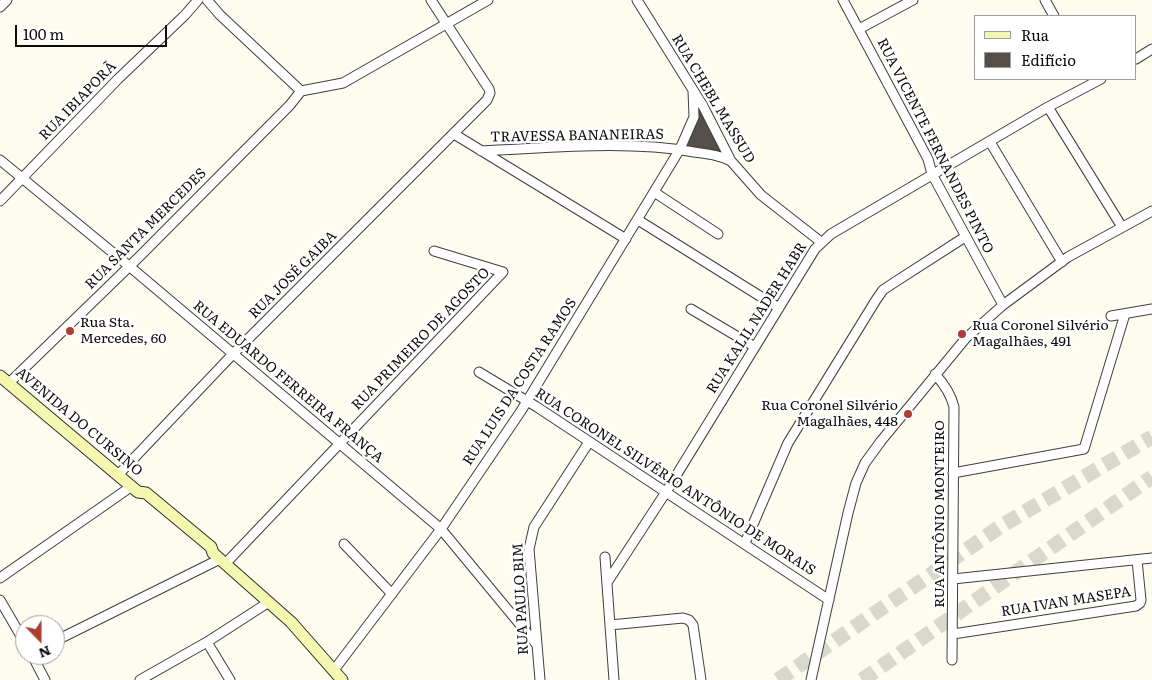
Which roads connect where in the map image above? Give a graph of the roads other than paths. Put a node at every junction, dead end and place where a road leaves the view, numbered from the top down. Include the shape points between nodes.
1 (7, 0) edge
2 (198, 0) edge
3 (207, 0) edge
4 (431, 0) edge
5 (488, 0) edge
6 (637, 0) edge
7 (843, 0) edge
8 (913, 0) edge
9 (1045, 0) edge
10 (0, 7) edge
11 (1053, 15) edge
12 (446, 25) junction
13 (859, 29) junction
14 (1152, 50) edge
15 (1137, 58) edge
16 (1095, 80) edge
17 (694, 91) junction
18 (301, 92) junction
19 (1048, 107) junction
20 (454, 134) junction
21 (990, 142) junction
22 (680, 149) junction
23 (481, 150) junction
24 (0, 160) edge
25 (731, 161) junction
26 (932, 174) junction
27 (22, 178) junction
28 (654, 192) junction
29 (0, 200) edge
30 (1152, 211) edge
31 (638, 220) junction
32 (1122, 227) junction
33 (718, 234) dead end
34 (966, 237) junction
35 (626, 239) junction
36 (821, 242) junction
37 (434, 251) dead end
38 (1062, 262) junction
39 (129, 266) junction
40 (1003, 305) junction
41 (779, 308) junction
42 (691, 309) dead end
43 (1152, 309) edge
44 (1125, 314) junction
45 (1111, 316) dead end
46 (755, 347) junction
47 (233, 354) junction
48 (479, 372) dead end
49 (936, 374) junction
50 (2, 379) edge
51 (527, 401) junction
52 (589, 442) junction
53 (340, 443) junction
54 (953, 473) junction
55 (118, 475) junction
56 (135, 489) junction
57 (666, 492) junction
58 (441, 529) junction
59 (745, 543) junction
60 (344, 544) dead end
61 (605, 557) dead end
62 (1152, 558) edge
63 (219, 559) junction
64 (1137, 560) junction
65 (0, 578) edge
66 (953, 579) junction
67 (608, 581) junction
68 (392, 594) junction
69 (0, 600) edge
70 (829, 600) junction
71 (269, 602) junction
72 (610, 625) junction
73 (15, 626) edge
74 (953, 634) junction
75 (65, 636) edge
76 (207, 642) junction
77 (537, 645) junction
78 (952, 660) dead end
79 (38, 665) edge
80 (334, 670) junction
81 (46, 680) edge
82 (140, 680) edge
83 (230, 680) edge
84 (342, 680) edge
85 (540, 680) edge
86 (614, 680) edge
87 (701, 680) edge
88 (811, 680) edge

1 - 10 street
2 - 27 street, RUA IBIAPORÃ
3 - 18 street
4 - 12 street
5 - 12 street
6 - 17 street, RUA CHEBL MASSUD
7 - 13 street, RUA VICENTE FERNANDES PINTO
8 - 13 street
9 - 11 street
12 - 18 street via 343,84
12 - 20 street, RUA JOSÉ GAIBA via 489,89 489,97
13 - 26 street, RUA VICENTE FERNANDES PINTO via 928,160
14 - 15 street
16 - 19 street, RUA KALIL NADER HABR
17 - 22 street, RUA LUIS DA COSTA RAMOS via 694,117
17 - 25 street, RUA CHEBL MASSUD
18 - 39 street, RUA SANTA MERCEDES
19 - 21 street, RUA KALIL NADER HABR
19 - 32 street
20 - 23 street
20 - 47 street, RUA JOSÉ GAIBA
21 - 26 street, RUA KALIL NADER HABR
21 - 38 street
22 - 23 street, TRAVESSA BANANEIRAS via 624,146
22 - 25 street, TRAVESSA BANANEIRAS via 720,155
22 - 28 street, RUA LUIS DA COSTA RAMOS
23 - 35 street
24 - 27 street, RUA EDUARDO FERREIRA FRANÇA
25 - 36 street, RUA CHEBL MASSUD via 761,195
26 - 34 street, RUA VICENTE FERNANDES PINTO
26 - 36 street, RUA KALIL NADER HABR
27 - 29 street, RUA IBIAPORÃ
27 - 39 street, RUA EDUARDO FERREIRA FRANÇA
28 - 31 street, RUA LUIS DA COSTA RAMOS
28 - 33 street
30 - 32 street
31 - 35 street, RUA LUIS DA COSTA RAMOS
31 - 41 street
32 - 38 street
34 - 40 street, RUA VICENTE FERNANDES PINTO
34 - 59 street via 883,290 788,443
35 - 51 street, RUA LUIS DA COSTA RAMOS
36 - 41 street, RUA KALIL NADER HABR
37 - 53 street, RUA PRIMEIRO DE AGOSTO via 504,272
38 - 40 street
39 - 47 street, RUA EDUARDO FERREIRA FRANÇA
39 - 50 street, RUA SANTA MERCEDES
40 - 49 street via 966,338
41 - 46 street, RUA KALIL NADER HABR
42 - 46 street
43 - 44 street
44 - 45 street
44 - 54 street via 1084,449
46 - 57 street, RUA KALIL NADER HABR
47 - 53 street, RUA EDUARDO FERREIRA FRANÇA
47 - 55 street, RUA JOSÉ GAIBA
48 - 51 street, RUA CORONEL SILVÉRIO ANTÔNIO DE MORAIS
49 - 54 street, RUA ANTÔNIO MONTEIRO via 953,400
49 - 70 street via 881,441 859,474
50 - 55 main road, AVENIDA DO CURSINO
51 - 52 street, RUA CORONEL SILVÉRIO ANTÔNIO DE MORAIS
51 - 58 street, RUA LUIS DA COSTA RAMOS
52 - 57 street, RUA CORONEL SILVÉRIO ANTÔNIO DE MORAIS
52 - 77 street, RUA PAULO BIM via 530,537
53 - 58 street, RUA EDUARDO FERREIRA FRANÇA
53 - 63 street, RUA PRIMEIRO DE AGOSTO
54 - 66 street, RUA ANTÔNIO MONTEIRO
55 - 56 main road, AVENIDA DO CURSINO
56 - 63 main road, AVENIDA DO CURSINO via 141,498
56 - 65 street
57 - 59 street, RUA CORONEL SILVÉRIO ANTÔNIO DE MORAIS
57 - 67 street, RUA KALIL NADER HABR
58 - 68 street, RUA LUIS DA COSTA RAMOS
58 - 77 street, RUA EDUARDO FERREIRA FRANÇA
59 - 70 street, RUA CORONEL SILVÉRIO ANTÔNIO DE MORAIS
60 - 68 street
61 - 67 street
62 - 64 street
63 - 71 main road, AVENIDA DO CURSINO
63 - 75 street
64 - 66 street
64 - 74 street, RUA IVAN MASEPA via 1141,600 1136,606
66 - 74 street, RUA ANTÔNIO MONTEIRO
67 - 72 street
68 - 80 street, RUA LUIS DA COSTA RAMOS
69 - 73 street
70 - 88 street
71 - 76 street
71 - 80 main road, AVENIDA DO CURSINO
72 - 86 street
72 - 87 street via 689,620 693,624
74 - 78 street, RUA ANTÔNIO MONTEIRO
76 - 82 street
76 - 83 street
77 - 85 street, RUA PAULO BIM
79 - 81 street
80 - 84 main road, AVENIDA DO CURSINO

